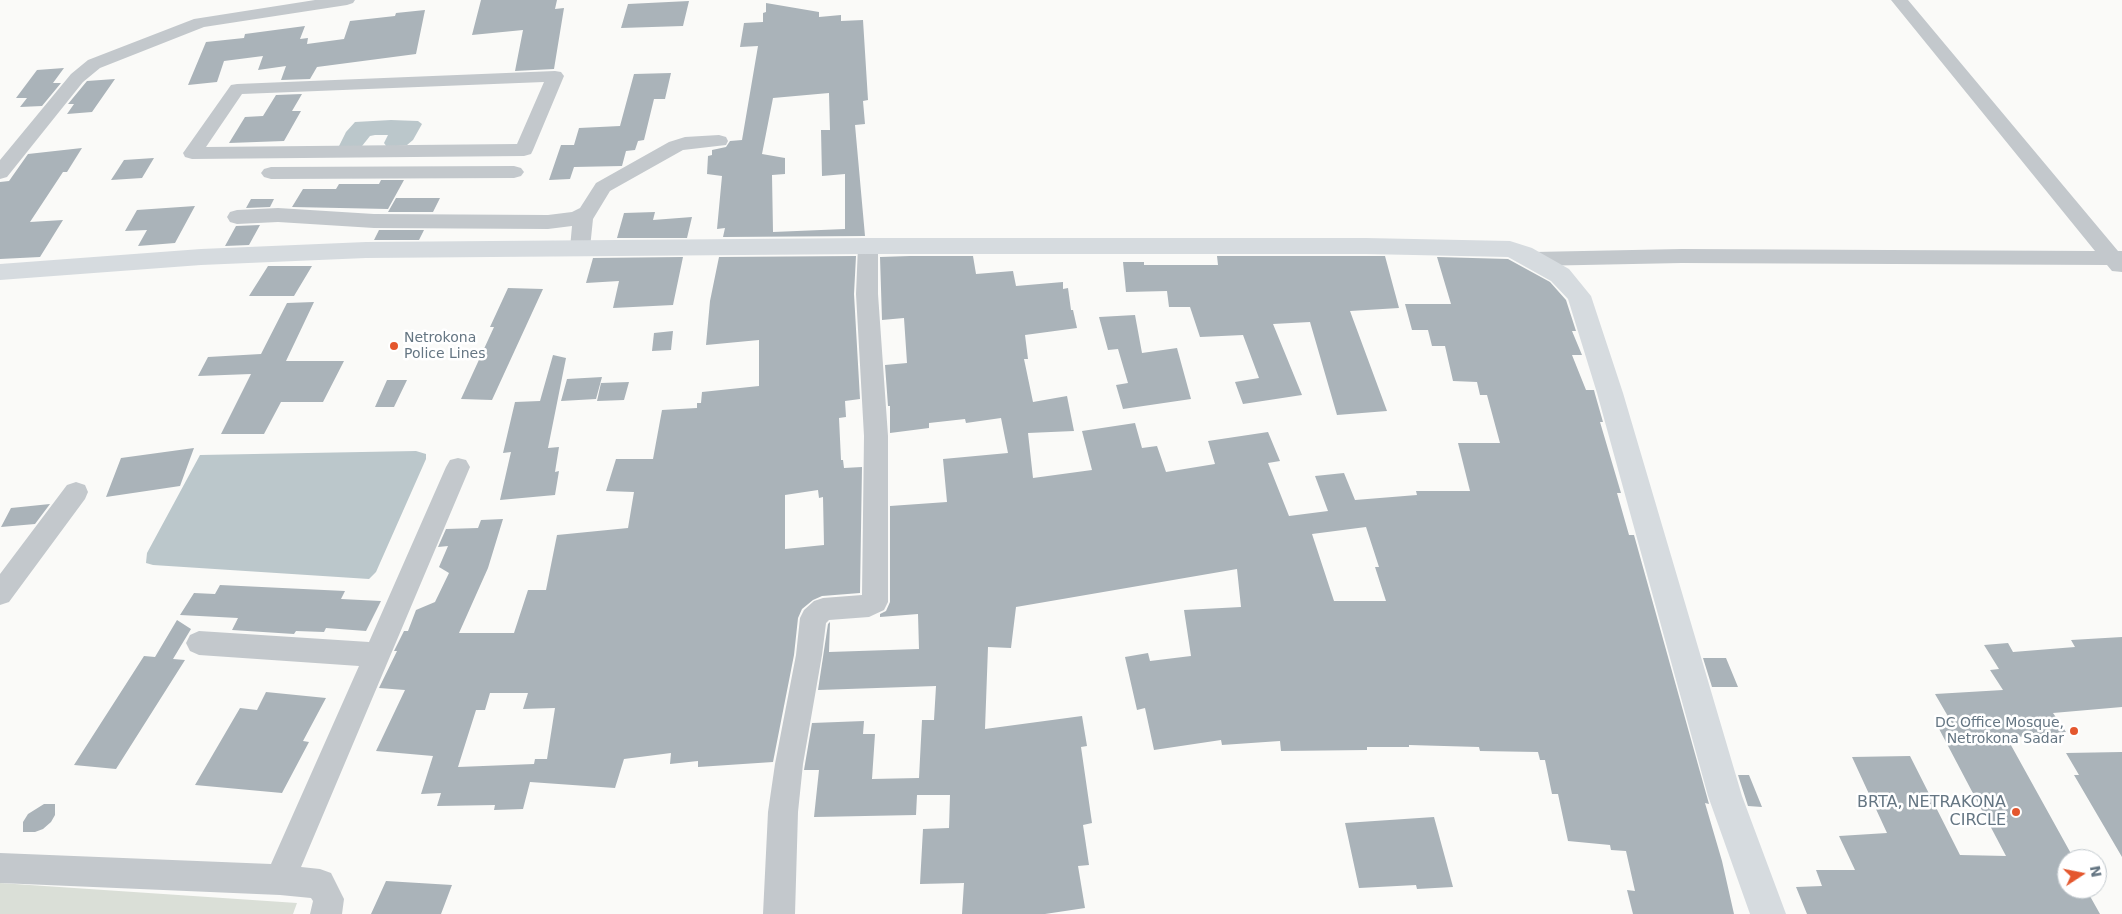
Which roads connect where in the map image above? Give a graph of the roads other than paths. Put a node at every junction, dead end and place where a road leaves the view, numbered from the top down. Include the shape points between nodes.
1 (347, 0) edge
2 (1899, 0) edge
3 (719, 141) dead end
4 (368, 152) junction
5 (514, 172) dead end
6 (0, 173) edge
7 (271, 173) dead end
8 (357, 173) junction
9 (583, 216) junction
10 (236, 217) dead end
11 (868, 246) junction
12 (580, 248) junction
13 (1534, 258) junction
14 (2119, 262) edge
15 (0, 272) edge
16 (458, 467) dead end
17 (76, 492) dead end
18 (0, 594) edge
19 (199, 643) dead end
20 (377, 655) junction
21 (0, 868) edge
22 (280, 880) junction
23 (326, 914) edge
24 (779, 914) edge
25 (1768, 914) edge

1 - 6 street via 200,23 94,64 77,78
2 - 14 street
3 - 9 street via 676,146 603,187
4 - 4 street via 524,150 555,76 237,89 192,153
4 - 8 street
5 - 8 street
7 - 8 street
9 - 10 street via 548,222 374,221 278,215
9 - 12 street
11 - 12 main road
11 - 13 main road via 1442,247 1510,249
11 - 24 street via 867,294 876,436 875,602 869,606 823,609 813,618 789,764
12 - 15 main road via 347,251 201,257
13 - 14 street via 1682,256
13 - 25 main road via 1564,279 1579,296 1610,393 1725,796
16 - 20 street
17 - 18 street
19 - 20 street
20 - 22 street
21 - 22 street
22 - 23 street via 320,884 329,899

